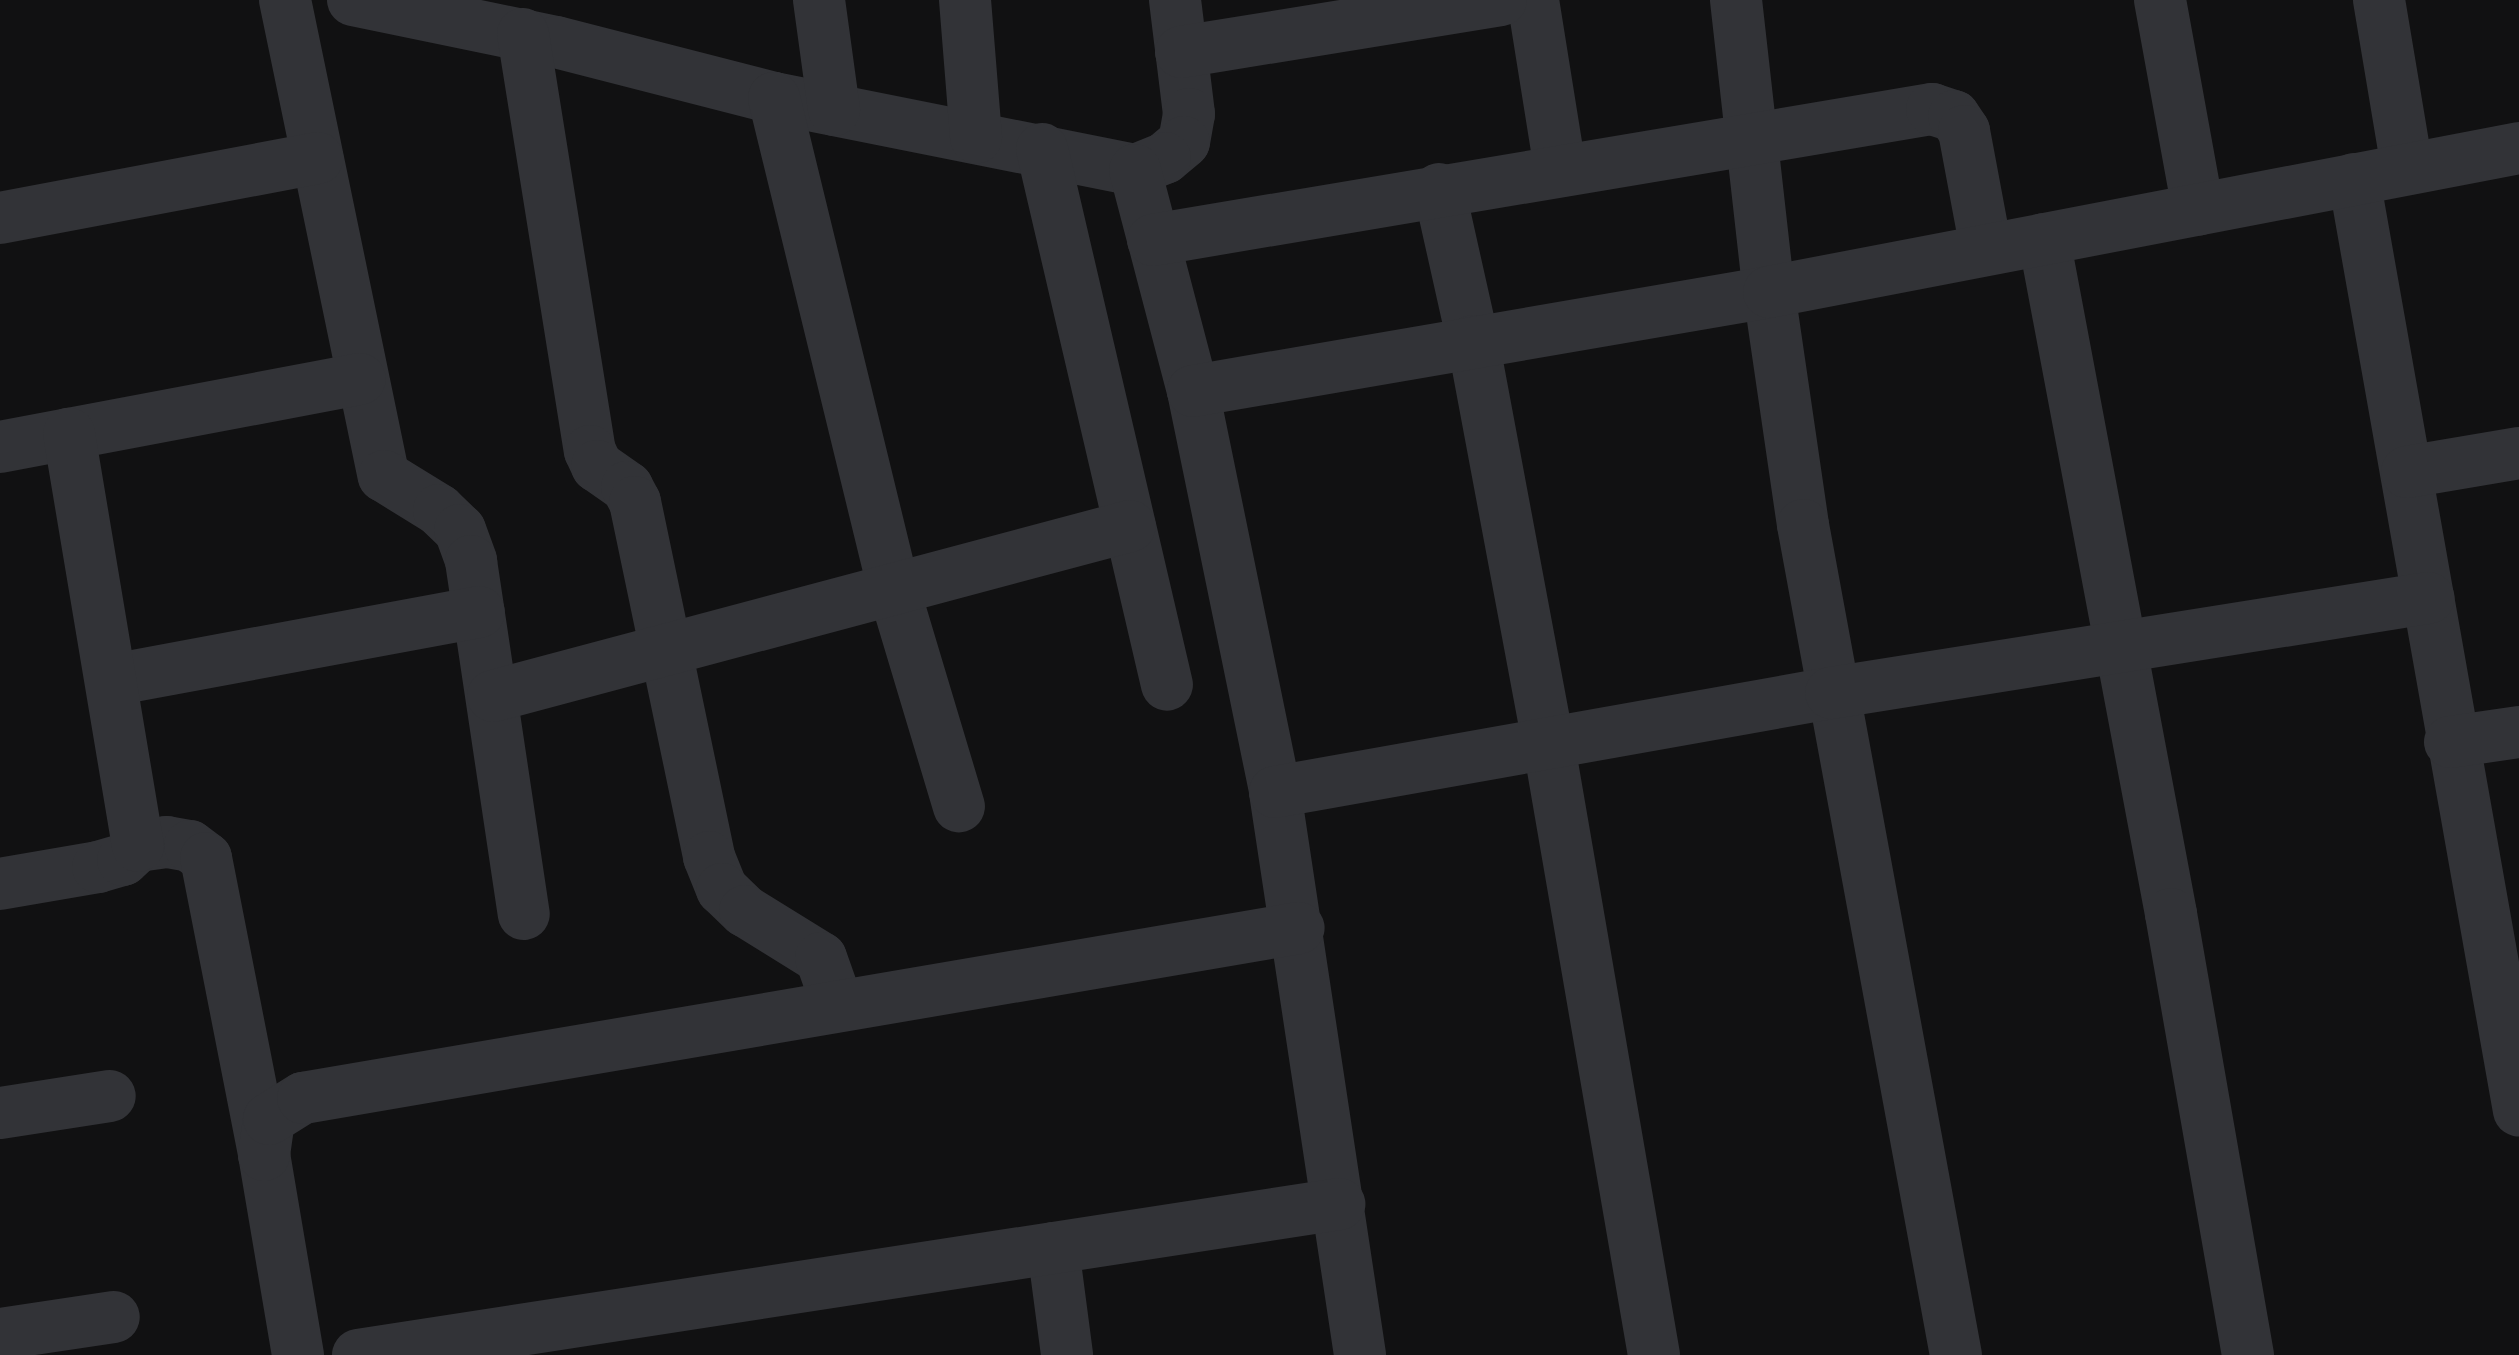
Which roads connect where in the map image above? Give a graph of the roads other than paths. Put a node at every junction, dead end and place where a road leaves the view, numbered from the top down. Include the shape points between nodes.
1 (285, 0) edge
2 (352, 0) edge
3 (819, 0) edge
4 (964, 0) edge
5 (1175, 0) edge
6 (1501, 0) edge
7 (1533, 0) edge
8 (1736, 0) edge
9 (2160, 0) edge
10 (2379, 0) edge
11 (546, 25) edge
12 (1181, 52) junction
13 (774, 98) junction
14 (834, 110) junction
15 (1755, 136) junction
16 (976, 138) junction
17 (2519, 148) edge
18 (1042, 149) junction
19 (317, 158) junction
20 (2408, 168) junction
21 (1560, 169) junction
22 (1135, 170) junction
23 (2354, 179) junction
24 (1438, 188) junction
25 (2198, 210) junction
26 (0, 218) edge
27 (2044, 239) junction
28 (1153, 240) junction
29 (1986, 249) junction
30 (1769, 292) junction
31 (1474, 340) junction
32 (360, 380) junction
33 (1192, 391) junction
34 (70, 434) junction
35 (0, 447) edge
36 (2519, 453) edge
37 (2407, 472) junction
38 (1130, 526) junction
39 (894, 590) junction
40 (2428, 598) junction
41 (479, 612) junction
42 (2120, 645) junction
43 (668, 650) junction
44 (112, 680) junction
45 (1167, 685) dead end
46 (1831, 693) junction
47 (492, 696) junction
48 (2519, 732) edge
49 (2450, 742) junction
50 (1549, 746) junction
51 (1275, 792) junction
52 (959, 806) dead end
53 (138, 846) junction
54 (0, 884) edge
55 (524, 914) dead end
56 (1298, 928) junction
57 (838, 1006) junction
58 (2514, 1042) edge
59 (110, 1096) dead end
60 (2519, 1110) edge
61 (0, 1114) edge
62 (264, 1155) junction
63 (1339, 1204) junction
64 (1052, 1248) junction
65 (114, 1317) dead end
66 (0, 1334) edge
67 (520, 1342) edge
68 (298, 1355) edge
69 (358, 1355) edge
70 (1067, 1355) edge
71 (1360, 1355) edge
72 (1654, 1355) edge
73 (1956, 1355) edge
74 (2248, 1355) edge

1 - 19 street
2 - 11 street
3 - 14 street
4 - 16 street
5 - 12 street
6 - 12 street
7 - 21 street
8 - 15 street
9 - 25 street
10 - 20 street
11 - 13 street
11 - 43 street via 590,450 597,466 636,502
12 - 22 street via 1189,114 1184,142
13 - 14 street
13 - 39 street
14 - 16 street
15 - 21 street
15 - 29 street via 1932,109 1954,116 1964,131
15 - 30 street
16 - 18 street
17 - 20 street
18 - 22 street
18 - 38 street
19 - 26 street
19 - 32 street
20 - 23 street
21 - 24 street
22 - 28 street
23 - 25 street
23 - 37 street
24 - 28 street
24 - 31 street
25 - 27 street
27 - 29 street
27 - 42 street
28 - 33 street
29 - 30 street
30 - 31 street
30 - 46 street
31 - 33 street
31 - 50 street
32 - 34 street
32 - 41 street via 384,476 460,530
33 - 51 street
34 - 35 street
34 - 44 street
36 - 37 street
37 - 40 street
38 - 39 street
38 - 45 street
39 - 43 street
39 - 52 street
40 - 42 street
40 - 49 street
41 - 44 street
41 - 47 street
42 - 46 street
42 - 74 street
43 - 47 street
43 - 57 street via 722,890 821,958
44 - 53 street
46 - 50 street
46 - 73 street
47 - 55 street
48 - 49 street
49 - 58 street
50 - 51 street
50 - 72 street
51 - 56 street
53 - 54 street via 123,860 98,867
53 - 62 street via 179,844 206,858
56 - 57 street
56 - 63 street
57 - 62 street via 302,1098 269,1119
58 - 60 street
59 - 61 street
62 - 68 street
63 - 64 street
63 - 71 street
64 - 67 street
64 - 70 street
65 - 66 street
67 - 69 street

